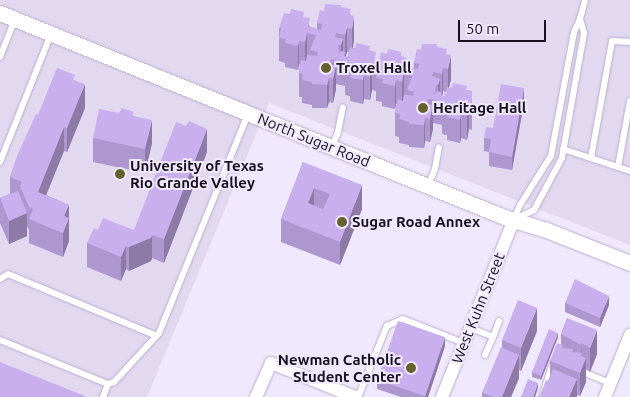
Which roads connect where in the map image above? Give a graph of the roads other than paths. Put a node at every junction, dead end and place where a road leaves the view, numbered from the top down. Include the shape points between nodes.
1 (585, 0) edge
2 (0, 13) edge
3 (15, 19) junction
4 (580, 19) junction
5 (51, 34) junction
6 (630, 42) edge
7 (0, 57) edge
8 (630, 101) edge
9 (343, 107) dead end
10 (248, 113) junction
11 (332, 147) junction
12 (439, 147) dead end
13 (564, 149) junction
14 (552, 156) junction
15 (591, 158) junction
16 (0, 162) edge
17 (560, 162) junction
18 (618, 167) junction
19 (630, 171) edge
20 (428, 186) junction
21 (514, 220) junction
22 (630, 264) edge
23 (2, 277) edge
24 (499, 321) dead end
25 (471, 328) junction
26 (630, 335) edge
27 (157, 336) junction
28 (493, 337) junction
29 (0, 340) edge
30 (464, 343) junction
31 (558, 352) edge
32 (485, 355) dead end
33 (554, 360) junction
34 (562, 364) edge
35 (570, 367) edge
36 (611, 383) junction
37 (108, 384) junction
38 (103, 397) edge
39 (256, 397) edge
40 (357, 397) edge
41 (442, 397) edge
42 (542, 397) edge
43 (605, 397) edge

1 - 4 lane
2 - 3 street, North Sugar Road
3 - 5 street, North Sugar Road
3 - 7 lane
4 - 13 lane via 584,33
4 - 14 lane via 574,32
5 - 10 street, North Sugar Road
5 - 16 lane
6 - 15 lane via 612,41
8 - 18 lane
9 - 11 lane
10 - 11 street, North Sugar Road
10 - 27 lane
11 - 20 street, North Sugar Road
12 - 20 lane
13 - 15 lane
13 - 17 lane
14 - 17 lane
14 - 21 lane
15 - 18 lane
17 - 21 lane via 534,210
18 - 19 lane
20 - 21 street, North Sugar Road
21 - 22 street, North Sugar Road
21 - 25 street, West Kuhn Street
23 - 27 lane via 8,274
24 - 28 lane
25 - 28 lane
25 - 30 street, West Kuhn Street
26 - 36 street
27 - 37 lane via 114,382
28 - 32 lane
29 - 37 lane
30 - 40 lane via 403,319 387,326
30 - 41 street, West Kuhn Street
31 - 33 lane
33 - 34 lane
33 - 42 lane
35 - 36 lane
36 - 43 street
37 - 38 lane
39 - 40 street via 270,363

